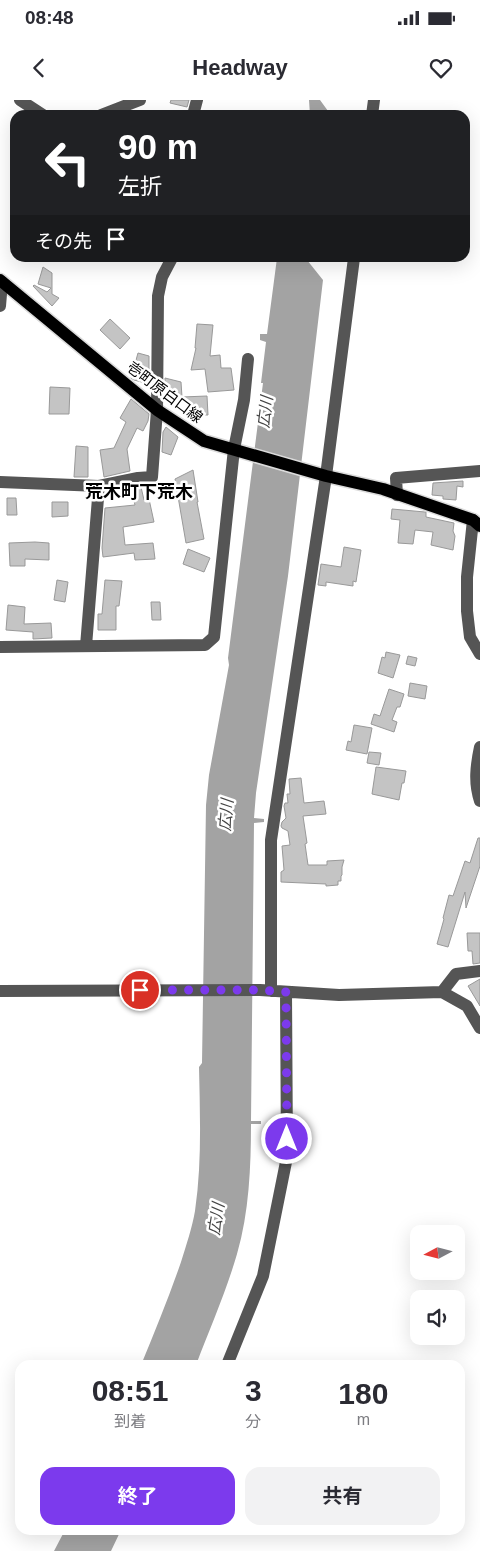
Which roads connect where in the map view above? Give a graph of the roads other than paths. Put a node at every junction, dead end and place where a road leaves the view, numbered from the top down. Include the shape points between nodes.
1 (20, 100) edge
2 (140, 100) edge
3 (35, 110) edge
4 (114, 110) edge
5 (170, 262) edge
6 (353, 262) edge
7 (1, 281) edge
8 (0, 306) edge
9 (248, 359) dead end
10 (157, 410) junction
11 (237, 450) junction
12 (480, 471) edge
13 (326, 476) junction
14 (0, 482) edge
15 (99, 486) junction
16 (397, 495) junction
17 (477, 523) edge
18 (86, 646) junction
19 (0, 647) edge
20 (480, 654) edge
21 (480, 747) edge
22 (480, 801) edge
23 (480, 971) edge
24 (265, 990) junction
25 (0, 991) edge
26 (286, 992) junction
27 (442, 992) junction
28 (480, 1028) edge
29 (229, 1360) edge

1 - 3 street
2 - 4 street
5 - 10 street via 158,296
6 - 13 street
7 - 8 street
7 - 10 main road, 壱町原白口線
9 - 11 street
10 - 11 main road, 壱町原白口線 via 204,441
10 - 15 street via 152,477
11 - 13 main road, 壱町原白口線
11 - 18 street via 214,637 205,645
12 - 16 street via 396,478
13 - 16 main road, 壱町原白口線
13 - 24 street via 271,840
14 - 15 street
15 - 18 street
16 - 17 main road, 壱町原白口線
17 - 20 street via 467,577 467,611 470,638
18 - 19 street
21 - 22 street via 475,783
23 - 27 street via 456,974
24 - 25 street
24 - 26 street
26 - 27 street
26 - 29 street via 287,1157 263,1276
27 - 28 street via 467,1006

